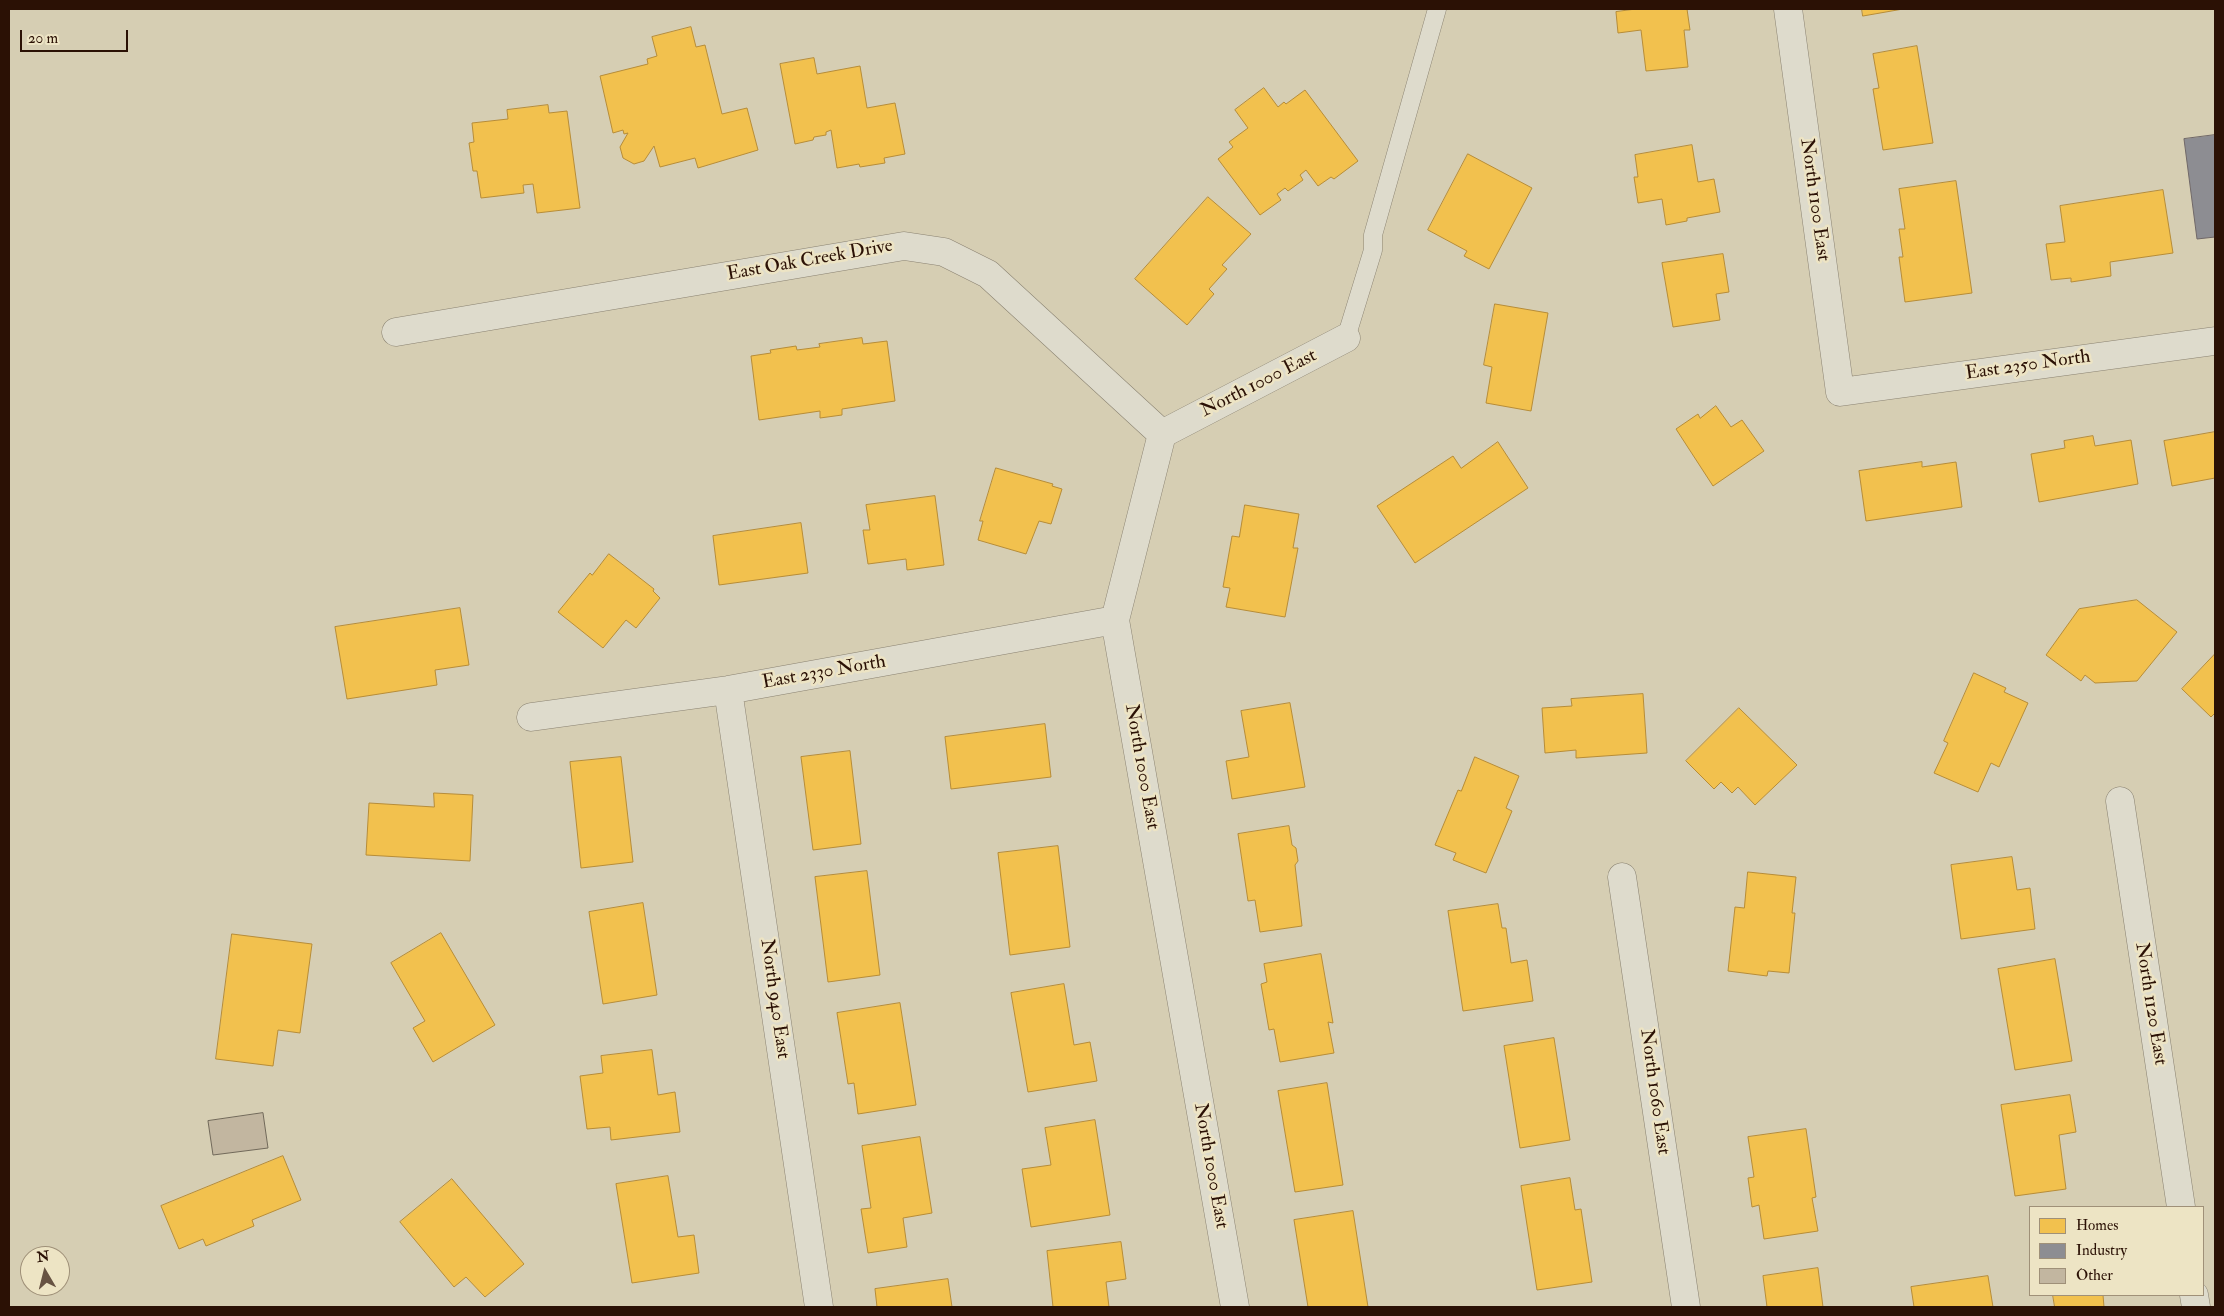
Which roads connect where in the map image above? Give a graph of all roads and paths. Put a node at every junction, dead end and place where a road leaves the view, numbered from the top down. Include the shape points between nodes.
1 (1436, 9) edge
2 (1788, 9) edge
3 (396, 332) dead end
4 (1346, 338) joint
5 (2215, 341) edge
6 (1840, 392) joint
7 (1162, 434) junction
8 (1115, 620) junction
9 (728, 690) junction
10 (531, 717) dead end
11 (2120, 801) dead end
12 (1622, 877) dead end
13 (2181, 1206) edge
14 (820, 1307) edge
15 (1235, 1307) edge
16 (1686, 1307) edge

1 - 4 lane via 1374,235 1373,250
2 - 6 street, North 1100 East
3 - 7 street, East Oak Creek Drive via 904,246 944,252 988,274
4 - 7 street, North 1000 East
5 - 6 street, East 2350 North
7 - 8 street, North 1000 East
8 - 9 street, East 2330 North
8 - 15 street, North 1000 East
9 - 10 street, East 2330 North
9 - 14 street, North 940 East
11 - 13 street, North 1120 East
12 - 16 street, North 1060 East

